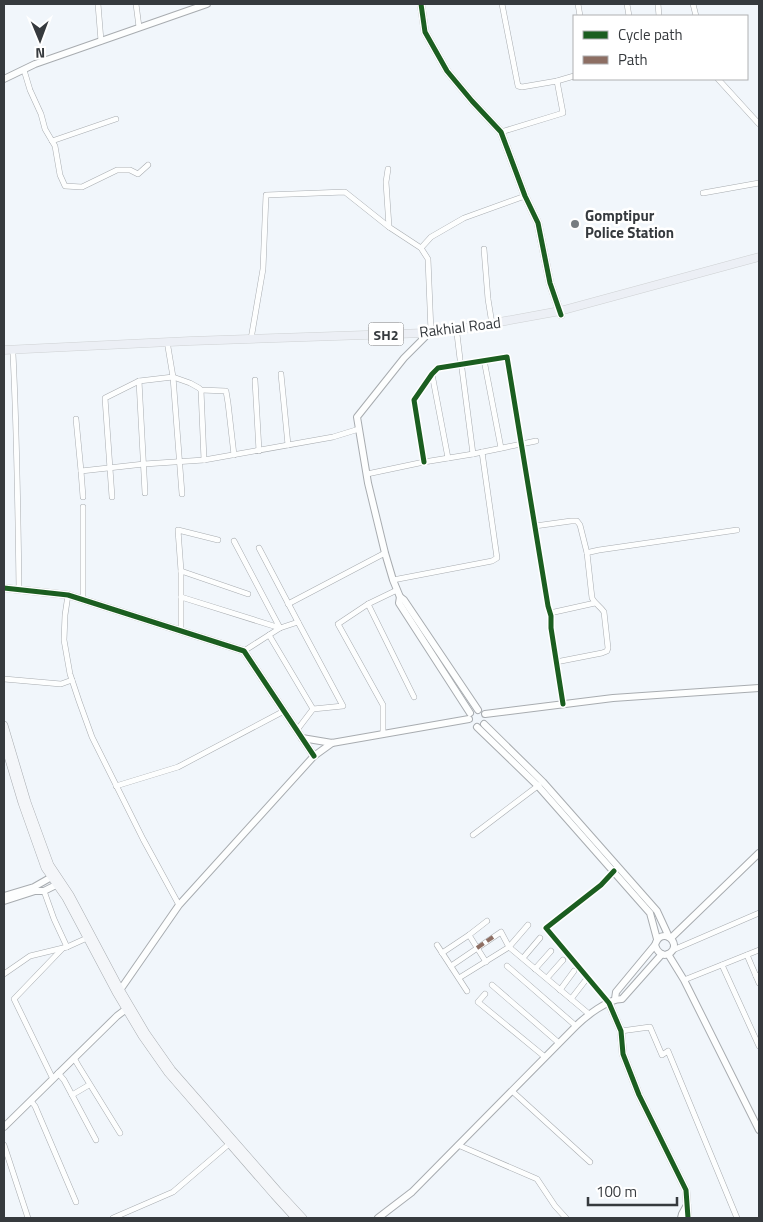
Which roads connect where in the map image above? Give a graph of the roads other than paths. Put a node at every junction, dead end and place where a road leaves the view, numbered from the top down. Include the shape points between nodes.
1 (98, 4) edge
2 (136, 4) edge
3 (207, 4) edge
4 (421, 4) edge
5 (502, 4) edge
6 (139, 27) junction
7 (101, 41) junction
8 (24, 70) junction
9 (573, 76) edge
10 (4, 79) edge
11 (719, 80) edge
12 (557, 81) junction
13 (116, 119) dead end
14 (759, 124) edge
15 (500, 132) junction
16 (52, 141) junction
17 (148, 166) dead end
18 (388, 169) dead end
19 (759, 183) edge
20 (703, 193) dead end
21 (525, 196) junction
22 (390, 227) junction
23 (422, 248) junction
24 (484, 249) dead end
25 (759, 256) edge
26 (759, 261) edge
27 (561, 313) junction
28 (492, 324) junction
29 (427, 334) junction
30 (457, 334) junction
31 (251, 339) junction
32 (168, 347) junction
33 (4, 350) edge
34 (13, 354) junction
35 (4, 355) edge
36 (460, 359) dead end
37 (484, 360) junction
38 (462, 369) dead end
39 (281, 374) dead end
40 (432, 374) junction
41 (173, 377) junction
42 (139, 380) junction
43 (255, 380) dead end
44 (201, 390) junction
45 (76, 419) dead end
46 (359, 429) junction
47 (536, 441) dead end
48 (522, 444) junction
49 (288, 445) junction
50 (501, 448) junction
51 (259, 450) junction
52 (482, 452) junction
53 (473, 454) junction
54 (234, 455) junction
55 (448, 458) junction
56 (179, 460) junction
57 (204, 460) junction
58 (424, 462) junction
59 (144, 464) junction
60 (110, 467) junction
61 (81, 471) junction
62 (367, 474) junction
63 (145, 493) dead end
64 (182, 494) dead end
65 (83, 497) dead end
66 (112, 497) dead end
67 (83, 507) dead end
68 (535, 526) junction
69 (737, 530) dead end
70 (218, 540) dead end
71 (234, 541) dead end
72 (259, 548) dead end
73 (385, 553) junction
74 (587, 554) junction
75 (181, 571) junction
76 (393, 580) junction
77 (4, 588) edge
78 (19, 589) junction
79 (397, 590) junction
80 (248, 594) dead end
81 (68, 595) junction
82 (181, 597) junction
83 (400, 597) junction
84 (83, 599) junction
85 (595, 603) junction
86 (288, 604) junction
87 (368, 604) junction
88 (550, 613) junction
89 (298, 622) junction
90 (280, 628) junction
91 (181, 630) junction
92 (269, 635) junction
93 (244, 651) junction
94 (556, 662) junction
95 (4, 679) edge
96 (72, 680) junction
97 (759, 688) edge
98 (414, 697) dead end
99 (563, 704) junction
100 (313, 709) junction
101 (478, 710) junction
102 (284, 711) junction
103 (485, 714) junction
104 (470, 716) junction
105 (484, 724) junction
106 (4, 725) edge
107 (477, 727) junction
108 (297, 730) junction
109 (382, 734) junction
110 (302, 738) junction
111 (332, 742) junction
112 (4, 743) edge
113 (314, 756) junction
114 (541, 784) junction
115 (116, 786) junction
116 (473, 835) dead end
117 (759, 853) edge
118 (614, 871) junction
119 (54, 876) junction
120 (58, 883) junction
121 (44, 891) junction
122 (5, 898) edge
123 (179, 905) junction
124 (759, 913) edge
125 (487, 921) dead end
126 (528, 925) dead end
127 (469, 935) junction
128 (87, 938) junction
129 (540, 938) dead end
130 (670, 938) junction
131 (656, 942) junction
132 (437, 945) dead end
133 (510, 947) junction
134 (65, 948) junction
135 (477, 948) junction
136 (552, 950) dead end
137 (759, 950) edge
138 (442, 953) junction
139 (667, 953) junction
140 (747, 955) junction
141 (523, 958) junction
142 (563, 960) dead end
143 (486, 962) junction
144 (722, 965) junction
145 (451, 966) junction
146 (507, 966) dead end
147 (535, 968) junction
148 (574, 971) dead end
149 (4, 974) edge
150 (758, 976) edge
151 (459, 978) junction
152 (547, 978) junction
153 (684, 980) junction
154 (585, 981) dead end
155 (759, 983) edge
156 (492, 985) dead end
157 (560, 990) junction
158 (118, 991) junction
159 (467, 991) dead end
160 (485, 994) dead end
161 (571, 999) junction
162 (612, 1001) junction
163 (128, 1008) junction
164 (589, 1014) junction
165 (576, 1026) junction
166 (621, 1032) junction
167 (559, 1043) junction
168 (759, 1046) edge
169 (545, 1057) junction
170 (74, 1058) junction
171 (58, 1073) junction
172 (53, 1079) junction
173 (90, 1085) junction
174 (512, 1091) junction
175 (72, 1095) junction
176 (31, 1100) junction
177 (4, 1127) edge
178 (759, 1130) edge
179 (120, 1134) dead end
180 (96, 1140) dead end
181 (229, 1144) junction
182 (4, 1145) edge
183 (458, 1145) junction
184 (590, 1162) dead end
185 (76, 1202) dead end
186 (687, 1205) junction
187 (28, 1218) edge
188 (113, 1218) edge
189 (296, 1218) edge
190 (303, 1218) edge
191 (378, 1218) edge
192 (566, 1218) edge
193 (681, 1218) edge
194 (688, 1218) edge
195 (737, 1218) edge

1 - 7 street
2 - 6 street
3 - 6 street
4 - 15 street via 425,32 446,71
5 - 12 street via 518,86
6 - 7 street
7 - 8 street
8 - 10 street
8 - 16 street
9 - 12 street
11 - 14 street
12 - 15 street via 563,113
13 - 16 street
15 - 21 street
16 - 17 street via 65,186 82,186 117,170 138,174
18 - 22 street
19 - 20 street
21 - 23 street via 464,218 431,237
21 - 27 street via 538,223 550,283
22 - 23 street
22 - 31 street via 345,192 266,194 263,270
23 - 29 street via 428,260
24 - 28 street
25 - 27 main road, Rakhial Road / SH2
26 - 27 main road, Rakhial Road / SH2
27 - 28 main road, Rakhial Road / SH2
27 - 30 main road, Rakhial Road / SH2
28 - 29 main road, Rakhial Road / SH2
29 - 30 main road, Rakhial Road / SH2
29 - 31 main road, Rakhial Road / SH2
29 - 32 main road, Rakhial Road / SH2
29 - 46 street via 357,417
30 - 36 street
31 - 33 main road, Rakhial Road / SH2
32 - 34 main road, Rakhial Road / SH2
32 - 41 street
34 - 35 main road, Rakhial Road / SH2
34 - 78 street
37 - 40 street via 438,368
37 - 48 street via 507,357
37 - 50 street
38 - 53 street
39 - 49 street
40 - 55 street
40 - 58 street via 414,400
41 - 42 street
41 - 44 street
41 - 56 street
42 - 59 street
42 - 60 street via 105,398
43 - 51 street
44 - 54 street via 226,391
44 - 57 street
45 - 61 street
46 - 49 street
46 - 62 street
47 - 48 street
48 - 50 street
48 - 68 street
49 - 51 street
50 - 52 street
51 - 54 street
52 - 53 street
52 - 76 street via 497,558
53 - 55 street
54 - 57 street
55 - 58 street
56 - 57 street
56 - 59 street
56 - 64 street
58 - 62 street
59 - 60 street
59 - 63 street
60 - 61 street
60 - 66 street
61 - 65 street
62 - 73 street
67 - 84 street
68 - 74 street via 577,521
68 - 88 street
69 - 74 street
70 - 75 street via 178,530
71 - 90 street
72 - 86 street
73 - 76 street
73 - 86 street
74 - 85 street
75 - 80 street
75 - 82 street
76 - 79 street
77 - 78 street
78 - 81 street
79 - 83 street
79 - 87 street
81 - 84 street
81 - 96 street via 64,640
82 - 90 street
82 - 91 street
83 - 101 street
83 - 104 street via 399,603
84 - 91 street
85 - 88 street
85 - 94 street via 604,612 607,651
86 - 89 street
87 - 98 street
87 - 109 street via 338,624 383,705
88 - 94 street
89 - 90 street
89 - 100 street via 343,706
90 - 92 street
91 - 93 street
92 - 93 street
92 - 100 street
93 - 102 street
94 - 99 street
95 - 96 street via 61,684
96 - 115 street via 92,737
97 - 99 street
99 - 103 street
100 - 108 street
101 - 103 street
101 - 104 street via 472,711
102 - 108 street
102 - 115 street via 178,767
103 - 105 street
104 - 107 street via 472,724
104 - 109 street
105 - 107 street
105 - 114 street
106 - 119 main road
107 - 114 street
108 - 110 street
109 - 111 street
110 - 111 street
110 - 113 street
111 - 113 street
112 - 119 main road via 45,868
113 - 123 street
114 - 116 street
114 - 118 street
114 - 130 street via 657,912
115 - 123 street
117 - 130 street
118 - 131 street via 650,913
118 - 162 street via 546,928
119 - 120 main road
119 - 122 street
120 - 121 street
120 - 128 main road
120 - 158 main road via 70,895
121 - 122 street
121 - 134 street
123 - 158 street
124 - 139 street
125 - 127 street
126 - 133 street
127 - 135 street
127 - 138 street
128 - 134 street
128 - 158 main road
129 - 141 street
130 - 131 street via 663,936
130 - 139 street via 674,944
131 - 139 street via 657,951
131 - 162 street
132 - 138 street
133 - 135 street via 501,932
133 - 141 street
133 - 143 street
134 - 149 street via 30,956
134 - 172 street via 14,999
135 - 143 street
135 - 145 street
136 - 147 street
137 - 140 street
138 - 145 street
139 - 153 street
139 - 162 street via 622,999
140 - 144 street
140 - 150 street
141 - 147 street
142 - 152 street
143 - 151 street
144 - 153 street
144 - 168 street
145 - 151 street
146 - 165 street
147 - 152 street
148 - 157 street
150 - 155 street
151 - 159 street
152 - 157 street
153 - 178 street
154 - 161 street
156 - 167 street
157 - 161 street
158 - 163 main road
160 - 169 street via 478,1002
161 - 164 street
162 - 164 street
162 - 166 street
163 - 170 street
163 - 181 main road via 142,1036 168,1073
163 - 190 main road via 172,1070
164 - 165 street
165 - 167 street
166 - 186 street via 624,1054 639,1095 686,1190
166 - 195 street via 650,1028 662,1055 668,1051
167 - 169 street
169 - 174 street
170 - 171 street
170 - 173 street
171 - 172 street
171 - 175 street
172 - 176 street
173 - 175 street
173 - 179 street
174 - 183 street
174 - 184 street
175 - 180 street
176 - 177 street
176 - 185 street
181 - 188 street via 173,1192
181 - 189 main road
182 - 187 street
183 - 191 street via 412,1192
183 - 192 street via 537,1179
186 - 193 street
186 - 194 street

